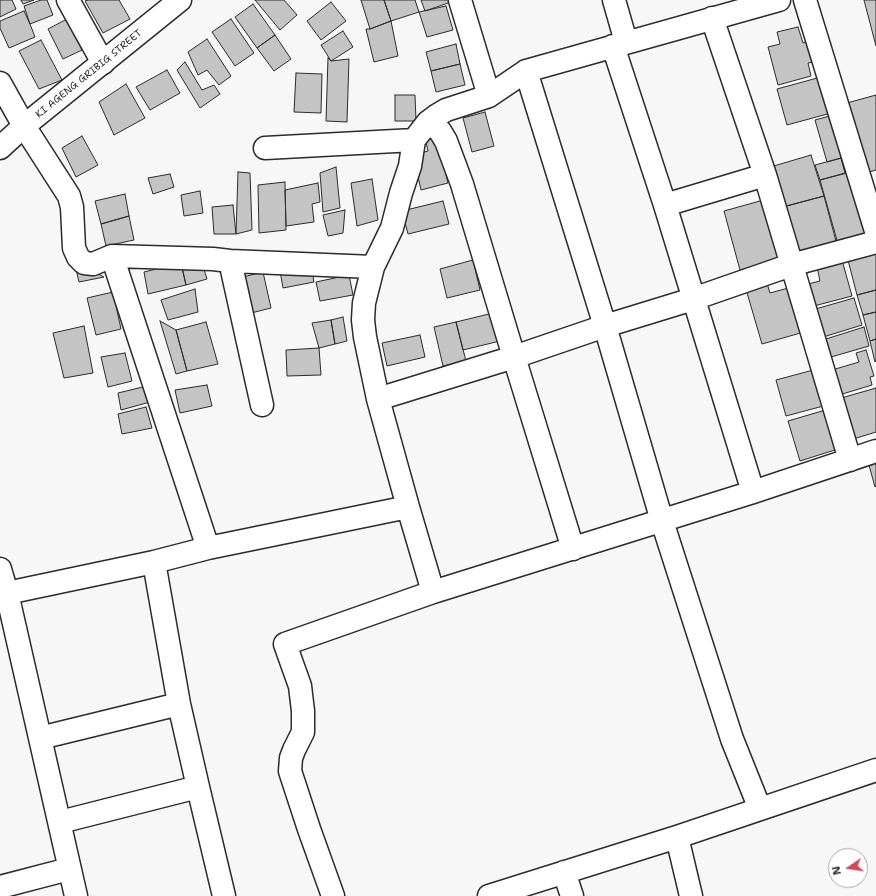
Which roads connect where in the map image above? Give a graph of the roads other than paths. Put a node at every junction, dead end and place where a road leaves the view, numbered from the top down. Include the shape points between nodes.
1 (68, 0) edge
2 (460, 0) edge
3 (614, 0) edge
4 (779, 0) edge
5 (805, 0) edge
6 (174, 2) edge
7 (749, 4) edge
8 (712, 18) junction
9 (620, 44) junction
10 (103, 63) junction
11 (526, 71) junction
12 (0, 83) edge
13 (489, 96) junction
14 (428, 122) junction
15 (24, 126) junction
16 (414, 140) junction
17 (0, 148) edge
18 (266, 148) dead end
19 (765, 175) junction
20 (665, 206) junction
21 (876, 231) edge
22 (876, 242) edge
23 (112, 256) junction
24 (230, 261) junction
25 (791, 265) junction
26 (373, 267) junction
27 (693, 300) junction
28 (605, 326) junction
29 (514, 357) junction
30 (378, 399) junction
31 (262, 405) dead end
32 (876, 451) edge
33 (850, 460) junction
34 (753, 492) junction
35 (408, 507) junction
36 (662, 521) junction
37 (208, 548) junction
38 (573, 549) junction
39 (154, 562) junction
40 (0, 569) edge
41 (433, 592) junction
42 (4, 593) edge
43 (179, 704) junction
44 (40, 738) junction
45 (876, 770) edge
46 (198, 787) junction
47 (760, 809) junction
48 (60, 822) junction
49 (677, 837) junction
50 (69, 869) junction
51 (564, 872) junction
52 (0, 886) edge
53 (76, 896) edge
54 (224, 896) edge
55 (333, 896) edge
56 (489, 896) edge
57 (572, 896) edge
58 (690, 896) edge

1 - 10 street
2 - 13 street
3 - 9 street
4 - 7 street
5 - 21 street
6 - 10 street, KI AGENG GRIBIG STREET
7 - 8 street
8 - 9 street
8 - 19 street
9 - 11 street
9 - 20 street
10 - 15 street, KI AGENG GRIBIG STREET
11 - 13 street
11 - 28 street
12 - 15 street
13 - 14 street via 446,110
14 - 16 street
14 - 29 street via 440,131 454,160
15 - 17 street, KI AGENG GRIBIG STREET
15 - 23 street via 69,196 74,248 78,257 84,264 93,264
16 - 18 street
16 - 26 street via 410,166 392,228
19 - 20 street
19 - 25 street
20 - 27 street
22 - 25 street
23 - 24 street
23 - 37 street
24 - 26 street
24 - 31 street
25 - 27 street
25 - 33 street
26 - 30 street via 364,303 363,320 364,338
27 - 28 street
27 - 34 street
28 - 29 street
28 - 36 street
29 - 30 street
29 - 38 street
30 - 35 street
32 - 33 street
33 - 34 street
34 - 36 street
35 - 37 street
35 - 41 street
36 - 38 street
36 - 47 street via 732,739
37 - 39 street
38 - 41 street
39 - 42 street
39 - 43 street
40 - 42 street
41 - 55 street via 285,644 300,686 303,711 303,732 293,754 290,771
42 - 44 street
43 - 44 street
43 - 46 street
44 - 48 street
45 - 47 street
46 - 48 street
46 - 54 street
47 - 49 street
48 - 50 street
49 - 51 street
49 - 58 street
50 - 52 street
50 - 53 street
51 - 56 street
51 - 57 street

